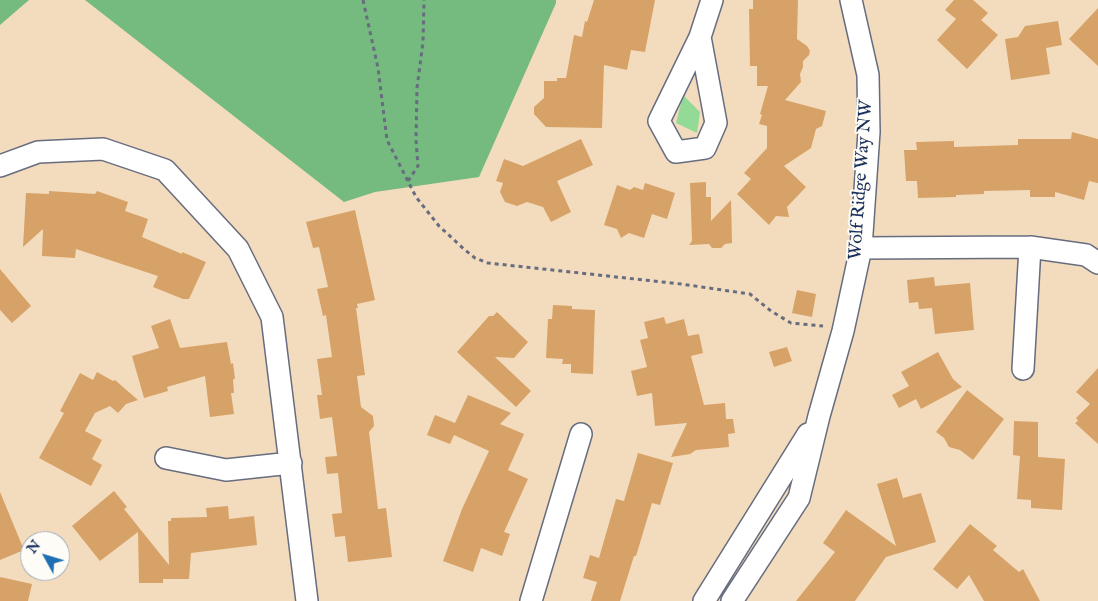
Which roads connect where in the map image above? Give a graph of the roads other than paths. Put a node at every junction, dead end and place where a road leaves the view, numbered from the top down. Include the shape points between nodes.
1 (712, 0) edge
2 (851, 0) edge
3 (700, 37) junction
4 (0, 166) edge
5 (1030, 247) junction
6 (861, 248) junction
7 (1098, 263) edge
8 (1023, 369) dead end
9 (819, 416) junction
10 (581, 434) dead end
11 (166, 458) dead end
12 (290, 463) junction
13 (307, 601) edge
14 (531, 601) edge
15 (704, 601) edge
16 (732, 601) edge

1 - 3 street
2 - 6 street, Wolf Ridge Way NW via 868,75 869,132
3 - 3 street via 659,120 676,152 705,148 716,123
4 - 12 street via 38,152 103,149 165,170 238,249 272,316
5 - 6 street
5 - 7 street via 1086,255
5 - 8 street
6 - 9 street, Wolf Ridge Way NW via 843,331
9 - 15 street, Wolf Ridge Way NW
9 - 16 street, Wolf Ridge Way NW via 799,498
10 - 14 street
11 - 12 street via 226,470
12 - 13 street

